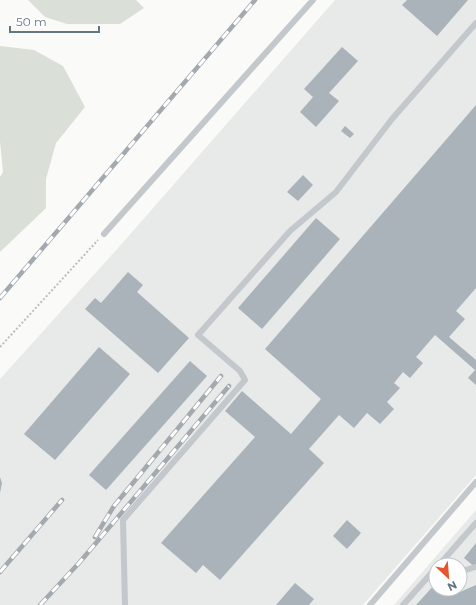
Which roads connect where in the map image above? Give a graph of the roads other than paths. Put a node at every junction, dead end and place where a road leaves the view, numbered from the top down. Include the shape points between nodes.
1 (313, 0) edge
2 (476, 23) edge
3 (104, 234) road end
4 (476, 482) edge
5 (476, 523) edge
6 (447, 557) edge
7 (475, 567) dead end
8 (468, 569) edge
9 (428, 578) edge
10 (125, 605) edge
11 (370, 605) edge
12 (403, 605) edge

1 - 3 lane
2 - 10 lane via 392,119 336,192 290,230 198,335 240,371 245,380 123,520
4 - 11 lane
5 - 6 lane
7 - 8 lane
9 - 12 lane

